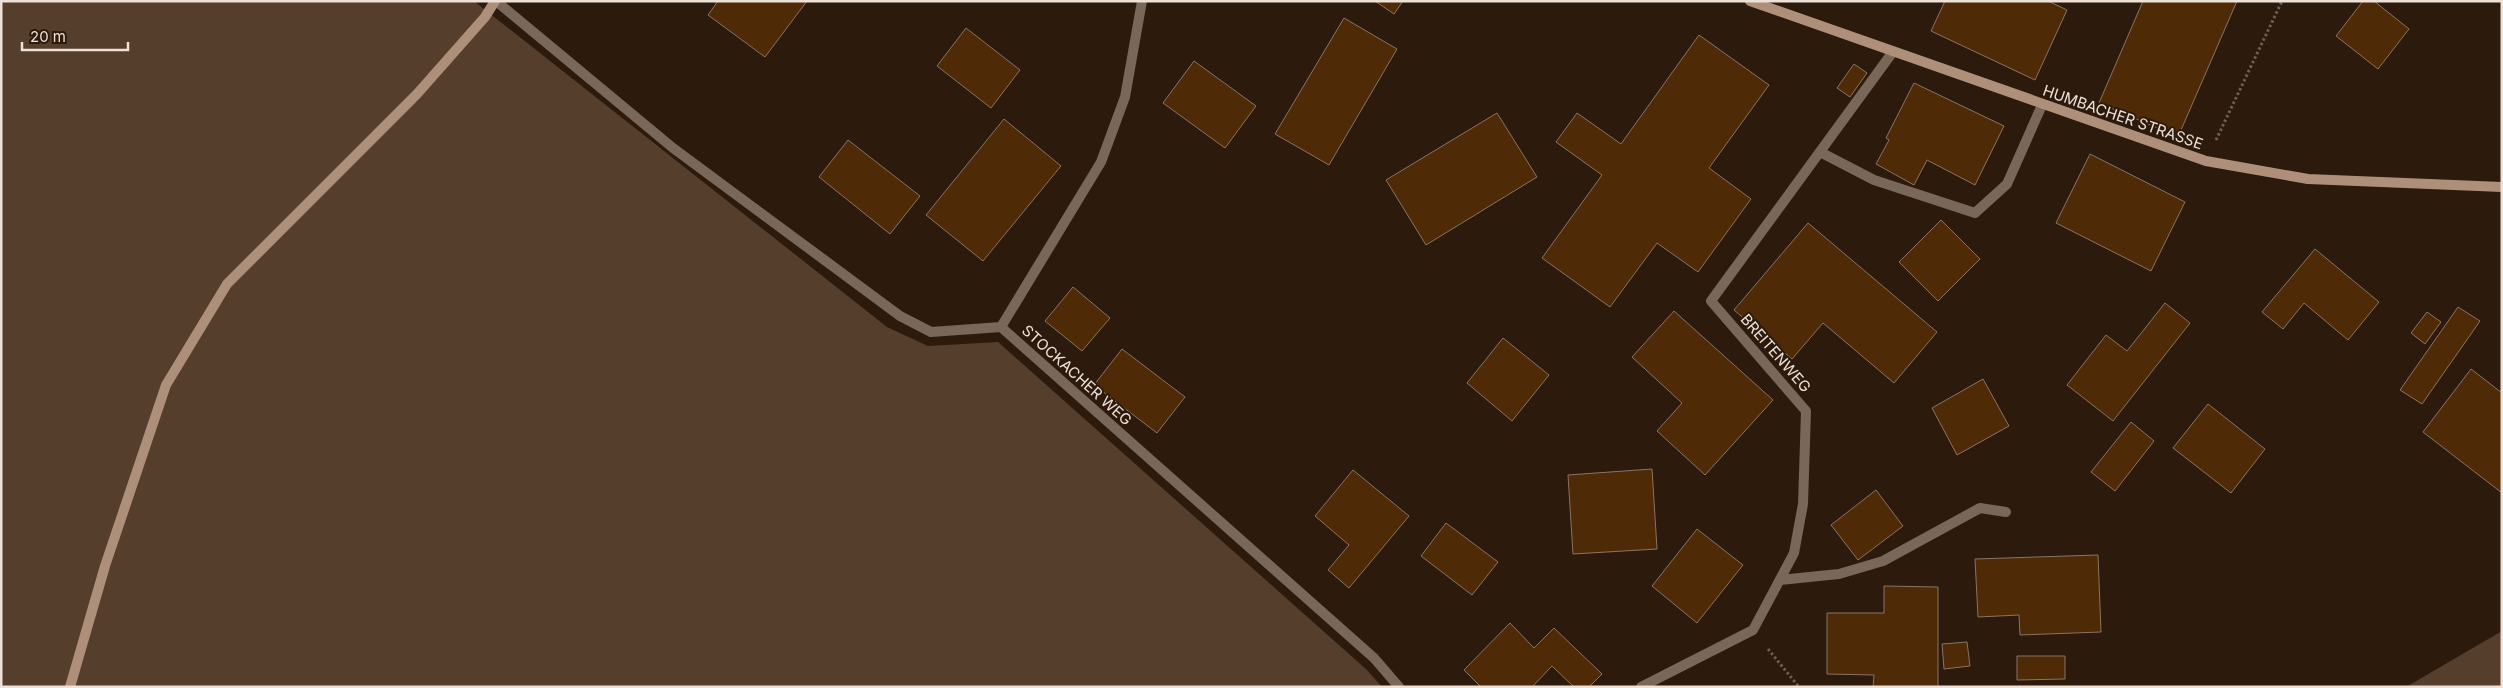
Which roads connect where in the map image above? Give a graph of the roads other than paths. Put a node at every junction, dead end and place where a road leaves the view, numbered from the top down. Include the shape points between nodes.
1 (496, 1) edge
2 (1142, 1) edge
3 (1750, 1) edge
4 (1892, 53) junction
5 (2042, 105) junction
6 (1820, 152) junction
7 (2502, 188) edge
8 (1001, 328) junction
9 (2006, 512) dead end
10 (1780, 580) junction
11 (70, 687) edge
12 (1399, 687) edge
13 (1641, 687) edge

1 - 8 street via 673,148 900,316 931,332
1 - 11 street via 418,94 227,284 166,385 105,566
2 - 8 street, STOCKACHER WEG via 1125,97 1101,162
3 - 4 street, HUMBACHER STRASSE
4 - 5 street, HUMBACHER STRASSE
4 - 6 street, BREITENWEG
5 - 6 street via 2007,184 1975,212 1874,180
5 - 7 street, HUMBACHER STRASSE via 2206,161 2308,180
6 - 10 street, BREITENWEG via 1711,301 1806,411 1803,504 1794,553
8 - 12 street, STOCKACHER WEG via 1374,658
9 - 10 street via 1980,508 1883,560 1839,574
10 - 13 street, BREITENWEG via 1753,630

